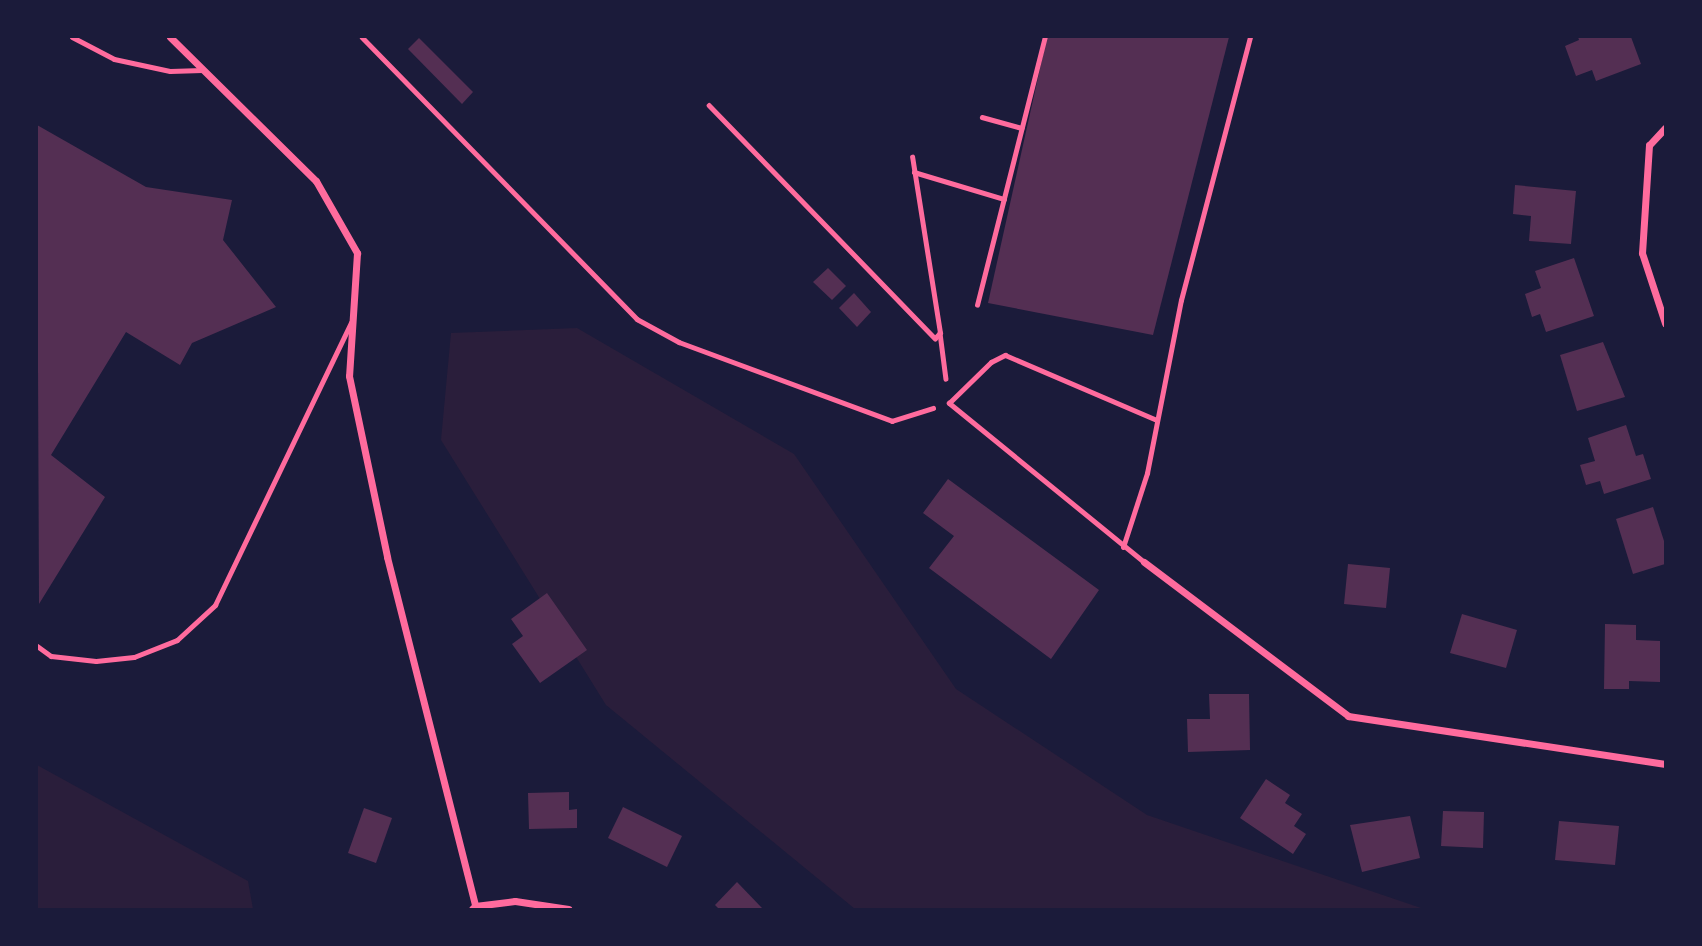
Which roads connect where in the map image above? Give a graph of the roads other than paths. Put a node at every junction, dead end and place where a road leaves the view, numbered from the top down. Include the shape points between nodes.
1 (72, 37) edge
2 (170, 37) edge
3 (1250, 37) edge
4 (203, 69) junction
5 (1665, 128) edge
6 (353, 320) junction
7 (1665, 323) edge
8 (1157, 420) junction
9 (1123, 547) junction
10 (1144, 562) joint
11 (37, 646) edge
12 (1665, 764) edge
13 (473, 908) edge
14 (568, 909) edge

1 - 4 lane via 114,59 170,71
2 - 4 street
3 - 8 lane via 1181,300
4 - 6 street via 316,181 357,253
5 - 7 street via 1650,145 1642,253
6 - 11 lane via 215,605 177,640 134,657 74,659 51,656
6 - 13 street via 349,376 387,557
8 - 9 lane via 1147,473
8 - 9 lane via 1005,355 991,362 949,403
9 - 10 lane
10 - 12 street via 1348,716
13 - 14 street via 515,901

